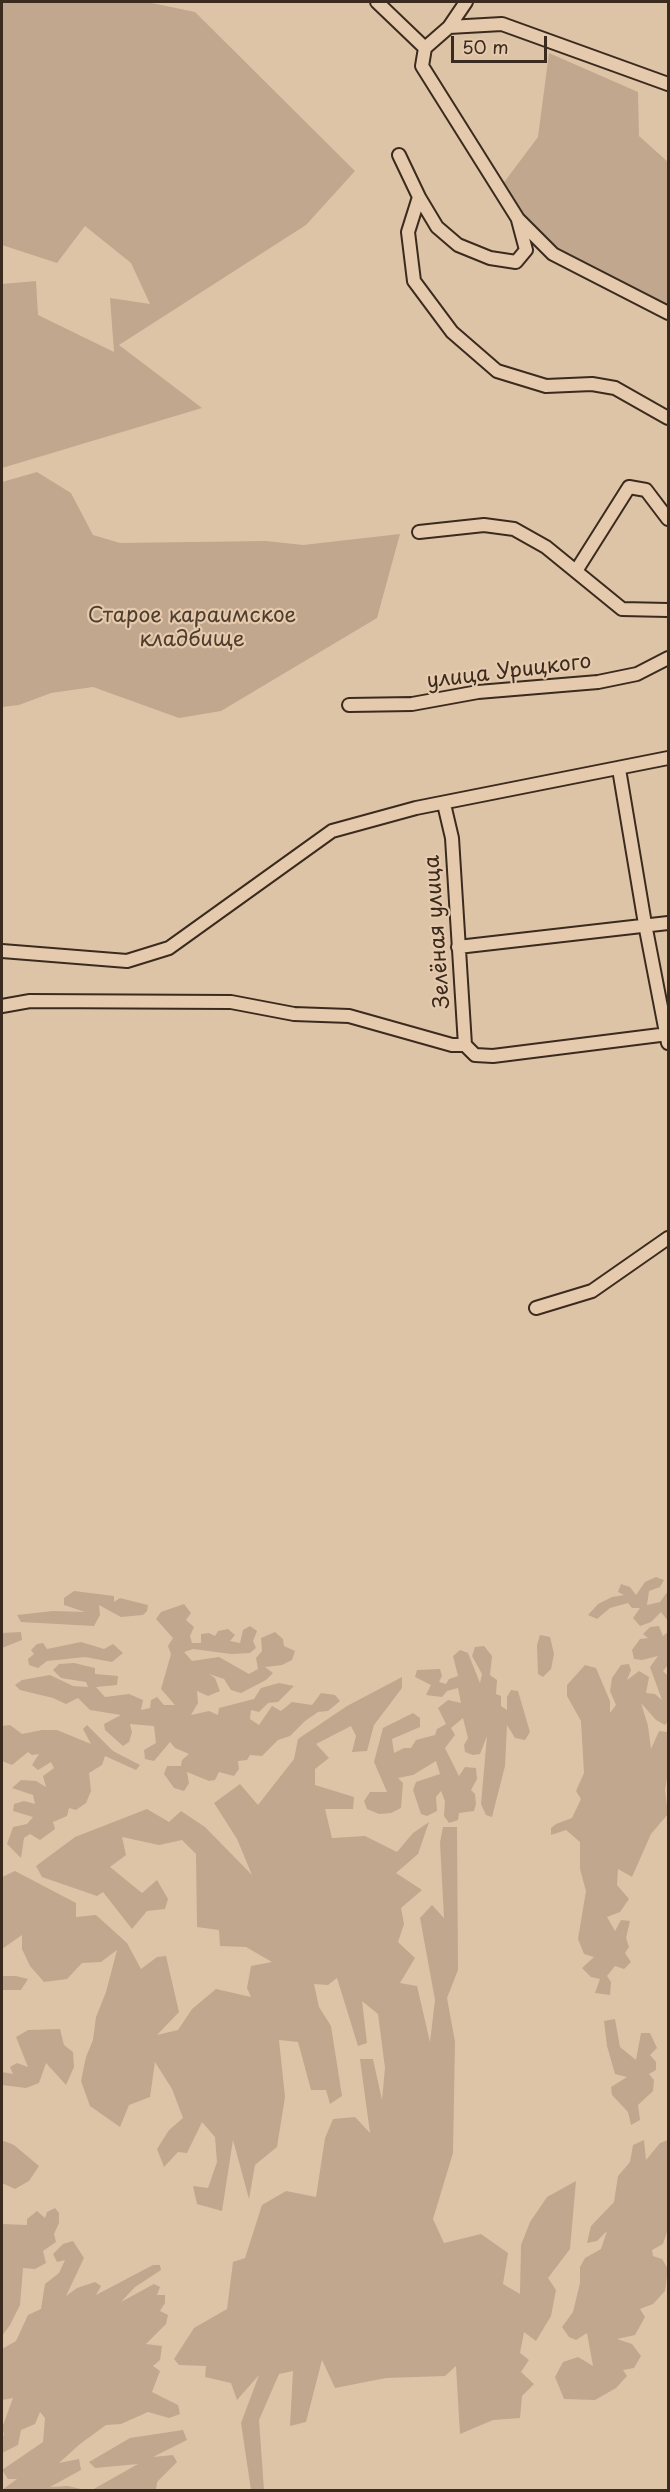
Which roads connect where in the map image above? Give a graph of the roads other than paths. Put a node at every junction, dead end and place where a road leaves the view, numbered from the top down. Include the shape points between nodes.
1 (377, 2) edge
2 (466, 2) edge
3 (449, 27) junction
4 (425, 48) junction
5 (669, 84) edge
6 (399, 155) dead end
7 (419, 197) junction
8 (518, 219) junction
9 (669, 313) edge
10 (669, 418) edge
11 (669, 519) edge
12 (419, 532) dead end
13 (576, 571) junction
14 (669, 610) edge
15 (669, 658) edge
16 (349, 705) dead end
17 (669, 758) edge
18 (619, 769) junction
19 (444, 804) junction
20 (669, 922) edge
21 (645, 924) junction
22 (458, 947) junction
23 (2, 951) edge
24 (2, 1006) edge
25 (668, 1037) edge
26 (465, 1045) junction
27 (669, 1238) edge
28 (536, 1308) dead end

1 - 4 street
2 - 3 street
3 - 4 street
3 - 5 street via 502,24
4 - 8 street via 422,66
6 - 7 street
7 - 8 street via 438,227 458,245 490,258 516,262 526,250
7 - 10 street via 408,232 414,281 452,333 497,371 546,386 592,384 615,388
8 - 9 street via 554,254
11 - 13 street via 646,490 629,487
12 - 13 street via 484,525 514,529 546,547
13 - 14 street via 622,609
15 - 16 street, улица Урицкого via 637,674 598,682 478,692 412,704
17 - 18 street
18 - 19 street
18 - 21 street
19 - 22 street, Зелёная улица via 452,838
19 - 23 street via 332,831 169,948 127,962
20 - 21 street
21 - 22 street
21 - 25 street
22 - 26 street, Зелёная улица
24 - 26 street via 30,1001 231,1002 294,1014 348,1016 452,1045
25 - 26 street via 493,1056 475,1055
27 - 28 street via 592,1291

